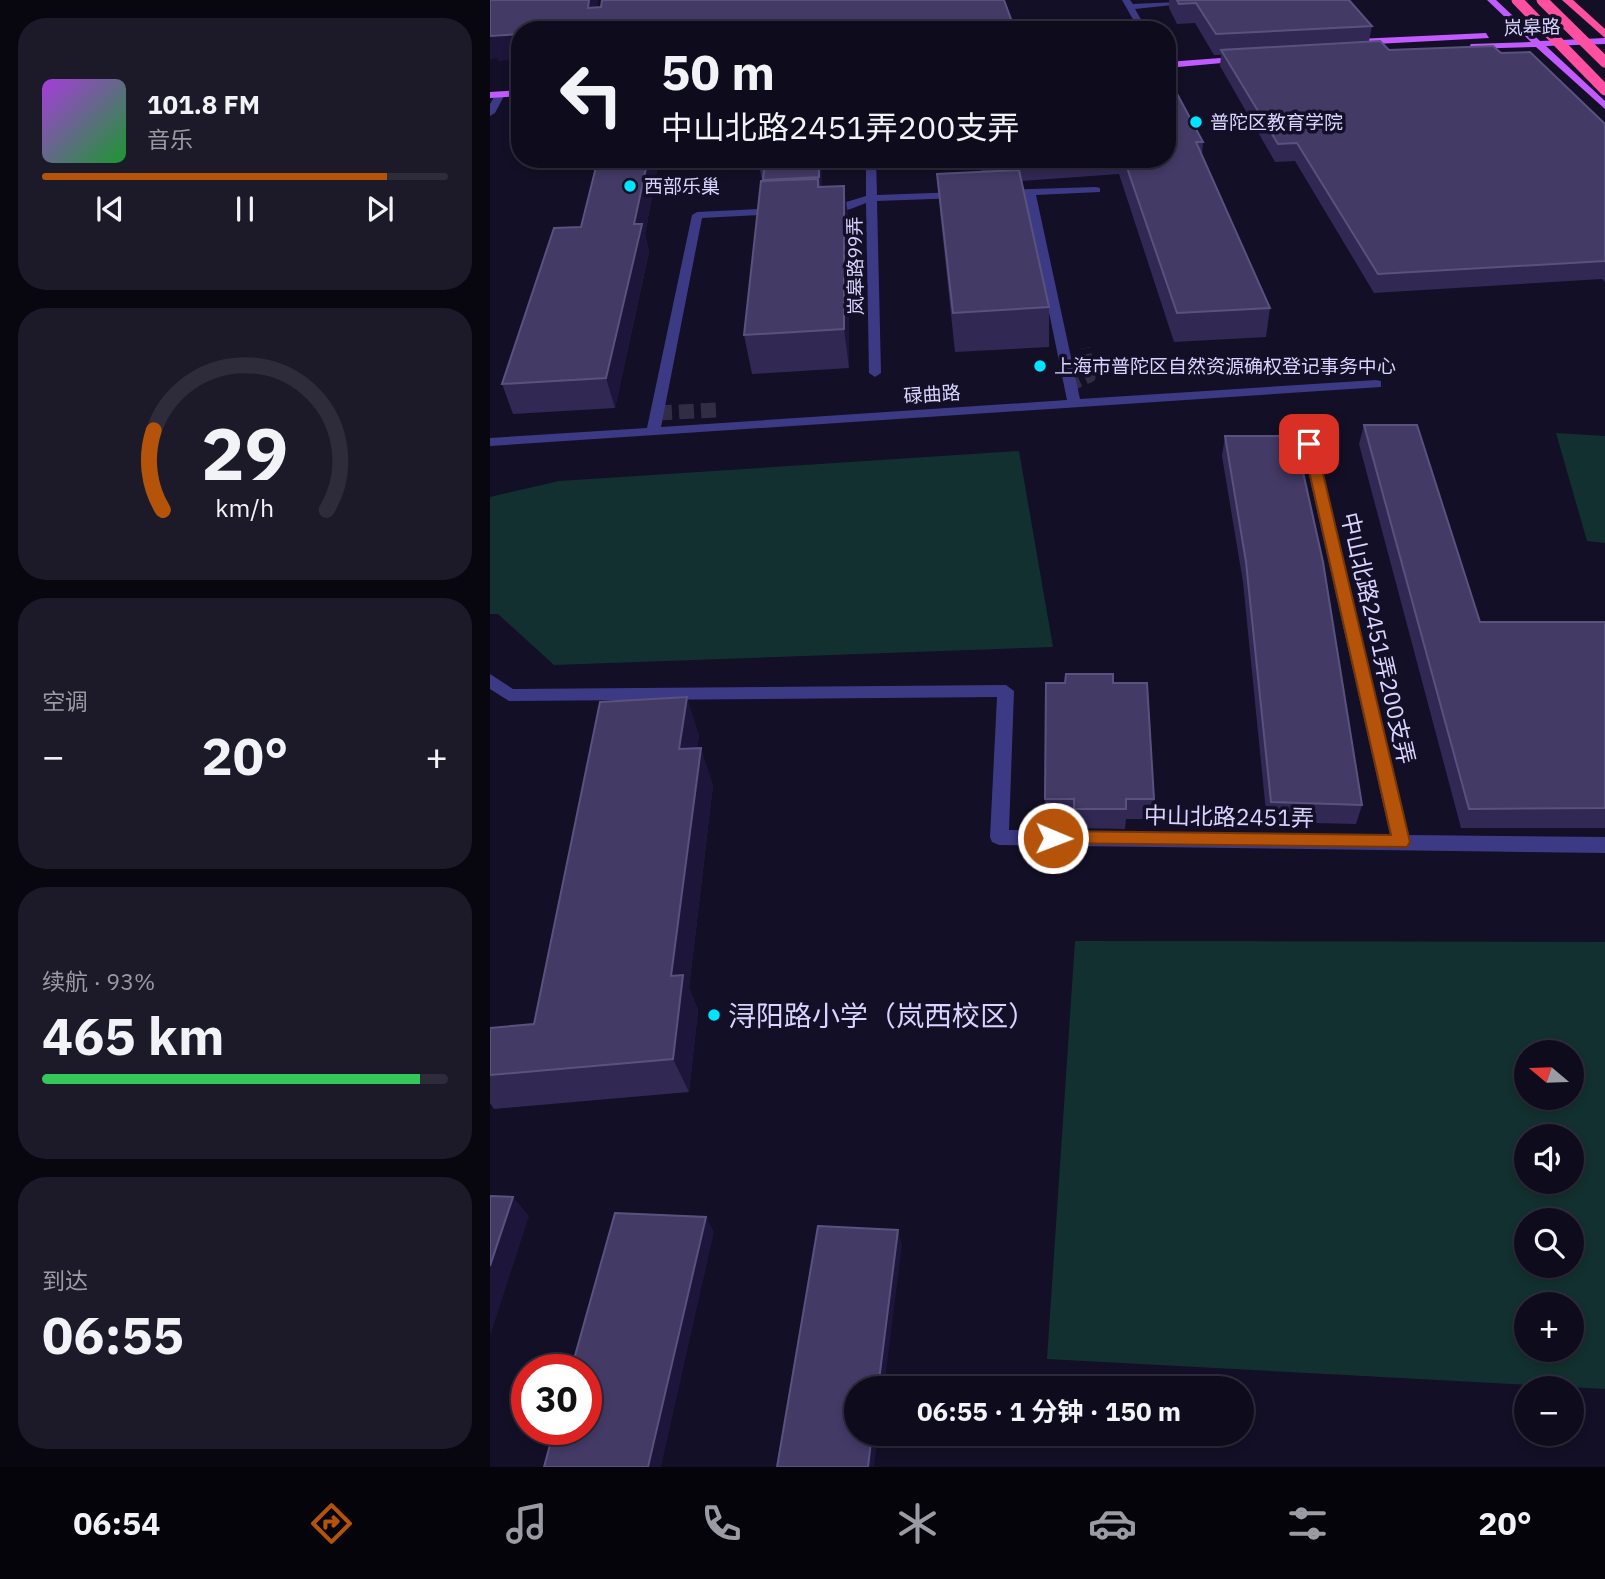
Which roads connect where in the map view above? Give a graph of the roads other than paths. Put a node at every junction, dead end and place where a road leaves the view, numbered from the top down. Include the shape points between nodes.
1 (1215, 0) edge
2 (1491, 0) edge
3 (1517, 0) edge
4 (1542, 0) edge
5 (1565, 0) edge
6 (1128, 4) edge
7 (1138, 21) edge
8 (1526, 34) junction
9 (1603, 37) edge
10 (1347, 43) edge
11 (1536, 44) junction
12 (1251, 48) edge
13 (1355, 52) edge
14 (1176, 53) edge
15 (1258, 57) edge
16 (1605, 62) edge
17 (1176, 64) edge
18 (1605, 90) edge
19 (494, 98) edge
20 (1605, 106) edge
21 (490, 113) edge
22 (871, 168) edge
23 (1096, 190) dead end
24 (1030, 192) junction
25 (977, 194) edge
26 (990, 194) edge
27 (872, 198) junction
28 (813, 210) edge
29 (788, 211) edge
30 (875, 373) dead end
31 (1376, 384) dead end
32 (1074, 404) junction
33 (653, 431) junction
34 (490, 442) edge
35 (1309, 444) dead end
36 (490, 680) edge
37 (1401, 842) junction
38 (1605, 845) edge

1 - 6 street
2 - 8 main road
3 - 18 highway, bridge
4 - 16 highway, bridge
5 - 9 highway
6 - 7 street
8 - 9 main road, 岚皋路
8 - 10 main road, 岚皋路
8 - 11 main road
9 - 11 main road, 岚皋路
11 - 13 main road, 岚皋路
11 - 20 main road
12 - 14 main road
15 - 17 main road
19 - 21 street
22 - 27 street, 岚皋路99弄
23 - 24 street
24 - 26 street
24 - 32 street
25 - 27 street
27 - 28 street via 839,209
27 - 30 street, 岚皋路99弄
29 - 33 street via 697,215
31 - 32 street, 碌曲路
32 - 33 street, 碌曲路
33 - 34 street, 碌曲路
35 - 37 street, 中山北路2451弄200支弄
36 - 37 street, 中山北路2451弄 via 509,695 1006,691 999,837
37 - 38 street, 中山北路2451弄

